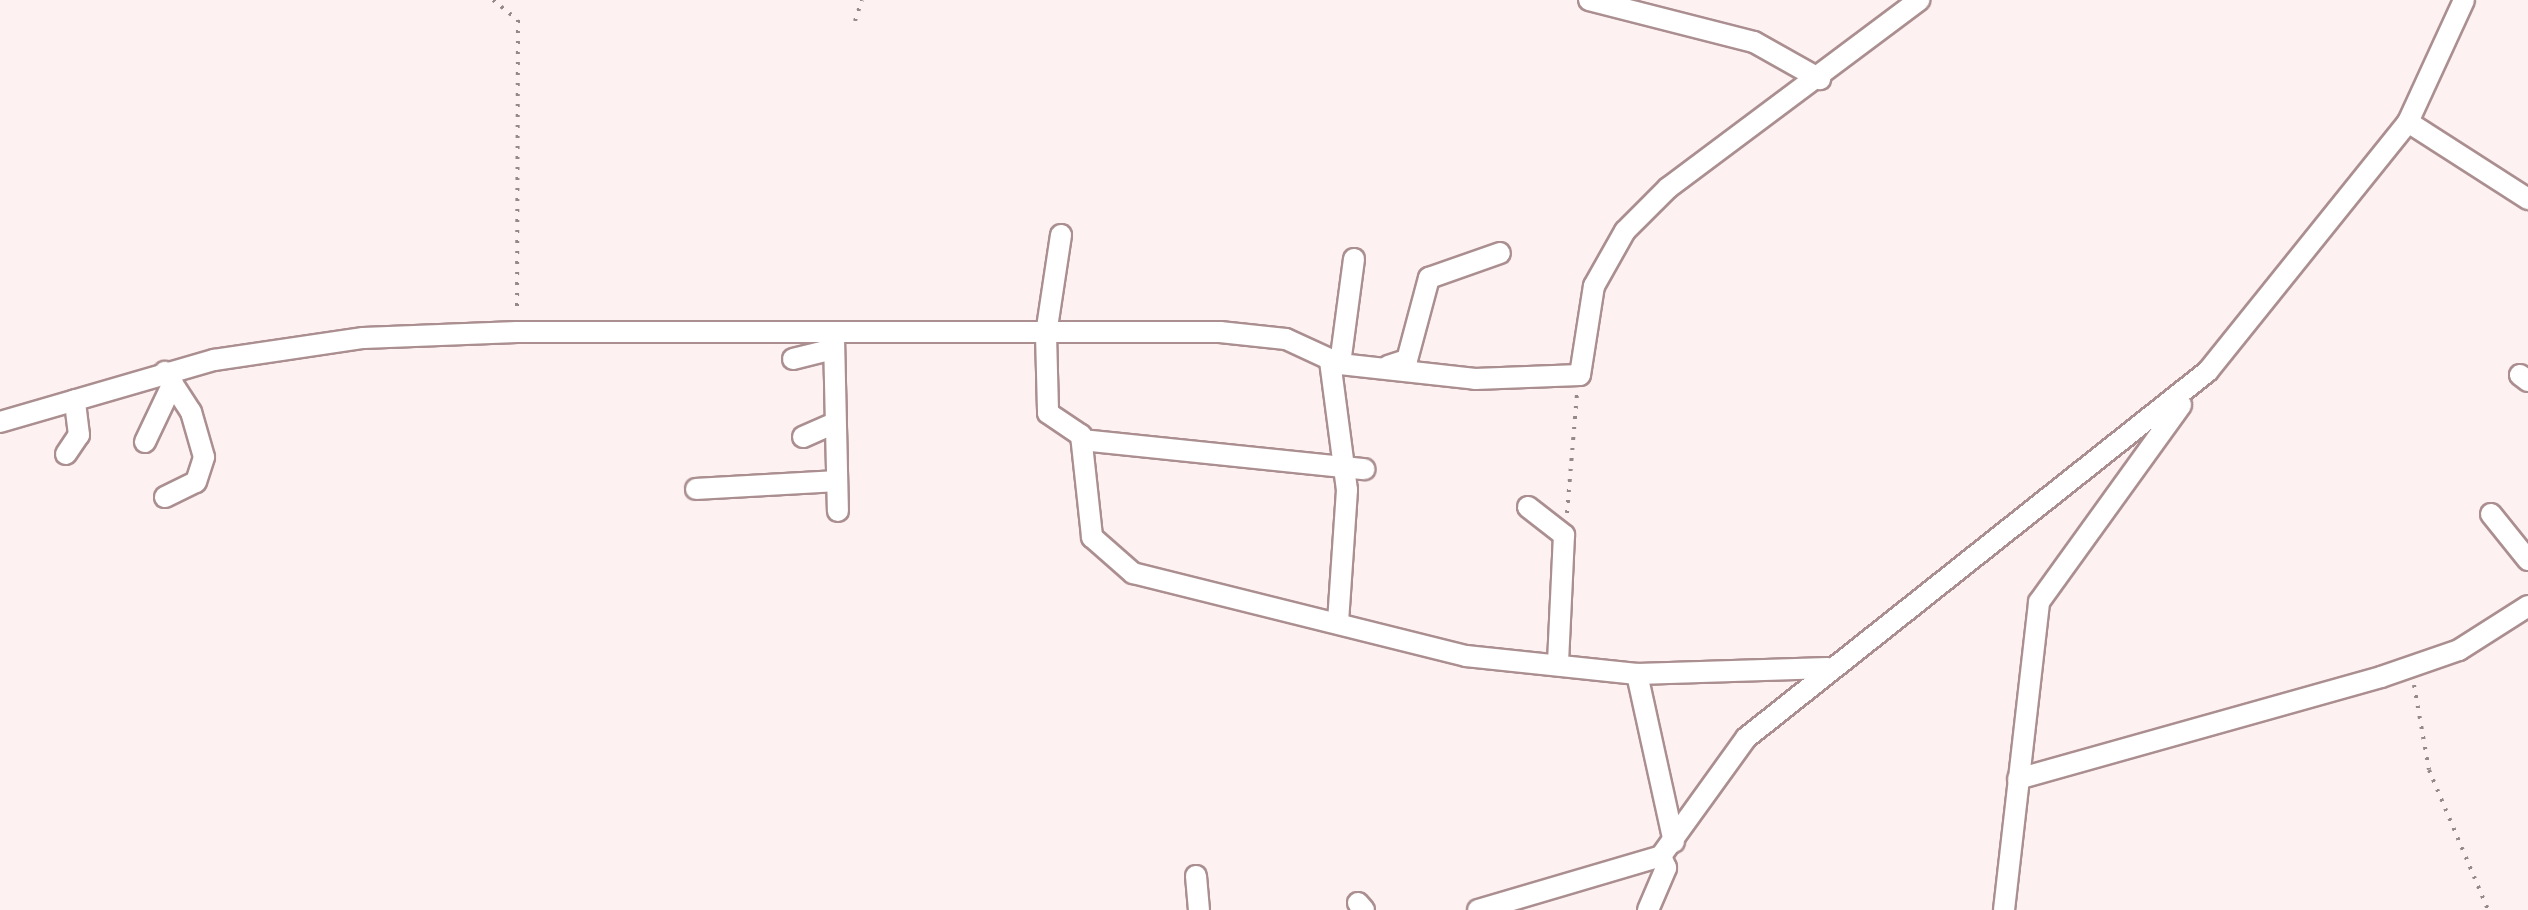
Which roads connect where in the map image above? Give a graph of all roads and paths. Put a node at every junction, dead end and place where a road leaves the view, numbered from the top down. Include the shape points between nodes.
1 (492, 0) edge
2 (862, 0) edge
3 (1589, 0) edge
4 (1919, 0) edge
5 (2464, 0) edge
6 (855, 20) dead end
7 (1820, 80) junction
8 (2408, 122) junction
9 (2528, 199) edge
10 (1062, 235) dead end
11 (1500, 253) dead end
12 (1354, 259) dead end
13 (517, 332) junction
14 (1046, 334) junction
15 (834, 343) junction
16 (793, 359) dead end
17 (1335, 362) junction
18 (1386, 367) junction
19 (2208, 371) junction
20 (1579, 376) junction
21 (169, 378) junction
22 (75, 400) junction
23 (0, 422) edge
24 (835, 423) junction
25 (803, 436) dead end
26 (1082, 440) junction
27 (145, 442) dead end
28 (66, 454) dead end
29 (1355, 467) junction
30 (837, 481) junction
31 (696, 490) dead end
32 (165, 497) dead end
33 (1528, 507) dead end
34 (838, 511) dead end
35 (2491, 514) dead end
36 (1561, 526) junction
37 (2528, 560) edge
38 (2528, 606) edge
39 (1338, 621) junction
40 (1558, 664) junction
41 (2416, 665) junction
42 (1828, 668) junction
43 (1637, 674) junction
44 (2018, 778) junction
45 (1667, 849) junction
46 (1196, 876) dead end
47 (1199, 910) edge
48 (1478, 910) edge
49 (1648, 910) edge
50 (2004, 910) edge
51 (2488, 910) edge

1 - 13 path via 518,20
2 - 6 path
3 - 7 street via 1754,42
4 - 7 street
5 - 8 street
7 - 20 street via 1668,188 1625,231 1594,286
8 - 9 street
8 - 19 street
10 - 14 street
11 - 18 street via 1428,278 1407,360
12 - 17 street
13 - 15 street
13 - 21 street via 363,338
14 - 15 street
14 - 17 street via 1220,332 1286,340
14 - 26 street via 1048,412
15 - 16 street
15 - 24 street
17 - 18 street
17 - 29 street
18 - 20 street via 1475,379
19 - 42 street
19 - 44 street via 2040,602
20 - 36 path
21 - 22 street
21 - 27 street
21 - 32 street via 204,444 203,474
22 - 23 street
22 - 28 street via 79,435
24 - 25 street
24 - 30 street
26 - 29 street
26 - 39 street via 1100,550 1133,572
29 - 39 street
30 - 31 street
30 - 34 street
33 - 36 street
35 - 37 street
36 - 40 street
38 - 41 street via 2459,650
39 - 40 street via 1466,656
40 - 43 street
41 - 44 street
41 - 51 path via 2429,770
42 - 43 street
42 - 45 street via 1746,738
43 - 45 street
44 - 50 street
45 - 48 street
45 - 49 street
46 - 47 street

